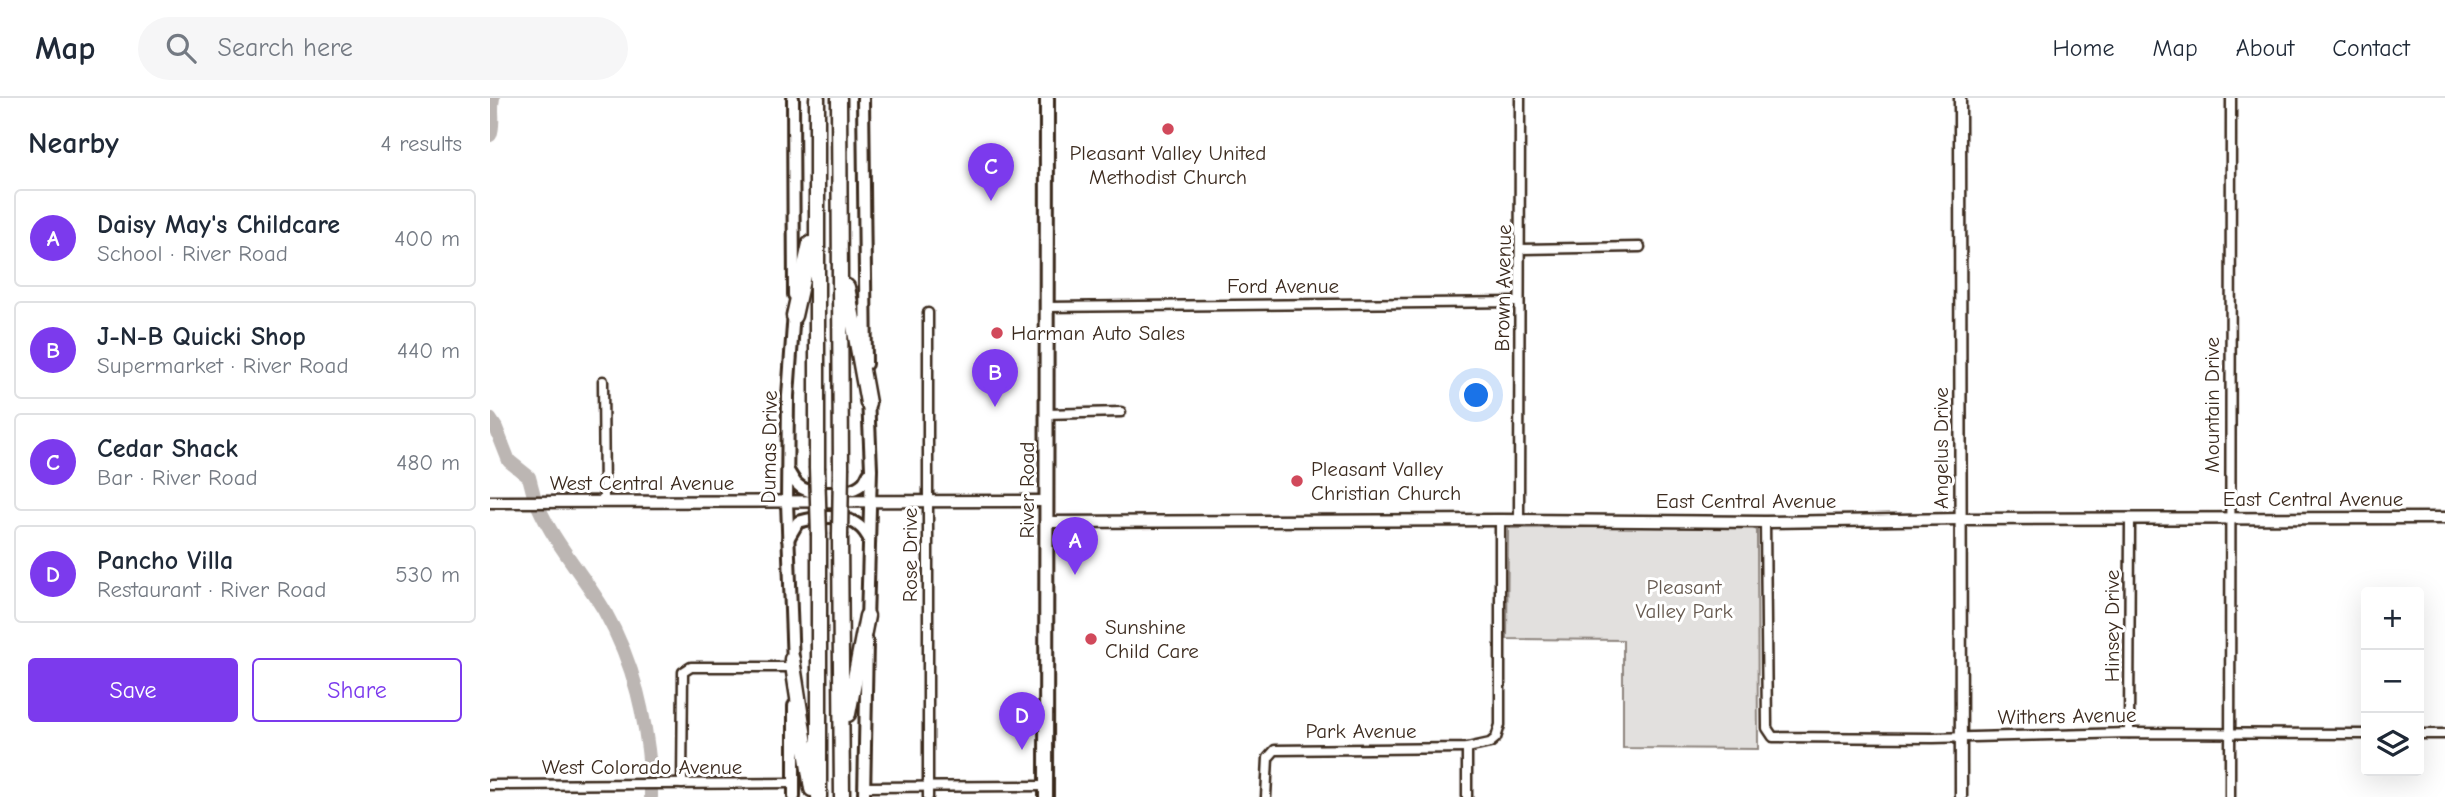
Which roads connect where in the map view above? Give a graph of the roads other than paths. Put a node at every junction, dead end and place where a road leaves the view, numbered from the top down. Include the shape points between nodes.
1 (793, 98) edge
2 (817, 98) edge
3 (839, 98) edge
4 (863, 98) edge
5 (1048, 98) edge
6 (1520, 98) edge
7 (1960, 98) edge
8 (2231, 98) edge
9 (818, 162) junction
10 (839, 232) junction
11 (1640, 247) dead end
12 (1521, 248) junction
13 (1519, 302) junction
14 (1046, 307) junction
15 (928, 313) dead end
16 (794, 316) junction
17 (603, 381) dead end
18 (868, 403) junction
19 (1121, 412) dead end
20 (1046, 414) junction
21 (871, 469) junction
22 (788, 471) junction
23 (928, 501) junction
24 (1046, 501) junction
25 (490, 502) edge
26 (604, 502) junction
27 (787, 502) junction
28 (870, 502) junction
29 (2229, 517) junction
30 (2445, 518) edge
31 (1961, 519) junction
32 (2130, 519) junction
33 (1500, 520) junction
34 (1519, 520) junction
35 (1046, 522) junction
36 (1765, 522) junction
37 (788, 539) junction
38 (869, 540) junction
39 (867, 616) junction
40 (792, 663) junction
41 (2129, 733) junction
42 (2229, 733) junction
43 (2361, 734) edge
44 (2424, 734) edge
45 (2445, 734) edge
46 (1961, 736) junction
47 (1467, 748) junction
48 (794, 783) junction
49 (682, 784) junction
50 (490, 785) edge
51 (551, 785) junction
52 (928, 786) junction
53 (1046, 791) edge
54 (864, 792) edge
55 (842, 795) edge
56 (551, 797) edge
57 (794, 797) edge
58 (814, 797) edge
59 (819, 797) edge
60 (928, 797) edge
61 (1266, 797) edge
62 (1467, 797) edge
63 (1961, 797) edge
64 (2230, 797) edge

1 - 16 main road, Dumas Drive
2 - 9 highway
3 - 10 highway
4 - 18 main road
5 - 14 main road, River Road
6 - 12 street, Brown Avenue
7 - 31 street, Angelus Drive
8 - 29 street, Mountain Drive
9 - 16 highway via 810,250
9 - 59 highway, bridge
10 - 18 highway
10 - 55 highway, bridge
11 - 12 street
12 - 13 street, Brown Avenue
13 - 14 street, Ford Avenue
13 - 34 street, Brown Avenue
14 - 20 main road, River Road
15 - 23 street, Rose Drive
16 - 22 main road, Dumas Drive
17 - 26 street
18 - 21 main road
19 - 20 street
20 - 24 main road, River Road
21 - 22 main road via 863,483 830,493 810,493 798,486
21 - 28 main road
22 - 27 main road, Dumas Drive
23 - 24 street, West Central Avenue
23 - 28 street, West Central Avenue
23 - 52 street, Rose Drive
24 - 35 main road, River Road
25 - 26 street, West Central Avenue
26 - 27 street, West Central Avenue
27 - 28 street, West Central Avenue
27 - 37 main road, Dumas Drive
28 - 38 main road
29 - 30 street, East Central Avenue
29 - 32 street, East Central Avenue
29 - 42 street, Mountain Drive
31 - 32 street, East Central Avenue
31 - 36 street, East Central Avenue
31 - 46 street, Angelus Drive
32 - 41 street, Hinsey Drive
33 - 34 street, East Central Avenue
33 - 35 street, East Central Avenue
33 - 47 street, Park Avenue via 1500,724 1490,743
34 - 36 street, East Central Avenue
35 - 53 main road, River Road
36 - 46 street, Withers Avenue via 1770,735
37 - 38 main road via 798,522 834,518 862,526
37 - 40 main road, Dumas Drive
38 - 39 main road
39 - 54 main road
39 - 55 highway via 849,707
40 - 48 main road, Dumas Drive
40 - 49 street via 691,667 683,672
40 - 58 highway
41 - 42 street, Withers Avenue
41 - 46 street, Withers Avenue
42 - 43 street, Withers Avenue
42 - 64 street, Mountain Drive
44 - 45 street
46 - 63 street, Angelus Drive
47 - 61 street, Park Avenue via 1275,750 1268,758
47 - 62 street
48 - 49 street, West Colorado Avenue
48 - 57 main road, Dumas Drive
49 - 51 street, West Colorado Avenue
50 - 51 street, West Colorado Avenue
51 - 56 street
52 - 53 street
52 - 54 street
52 - 60 street, Rose Drive

